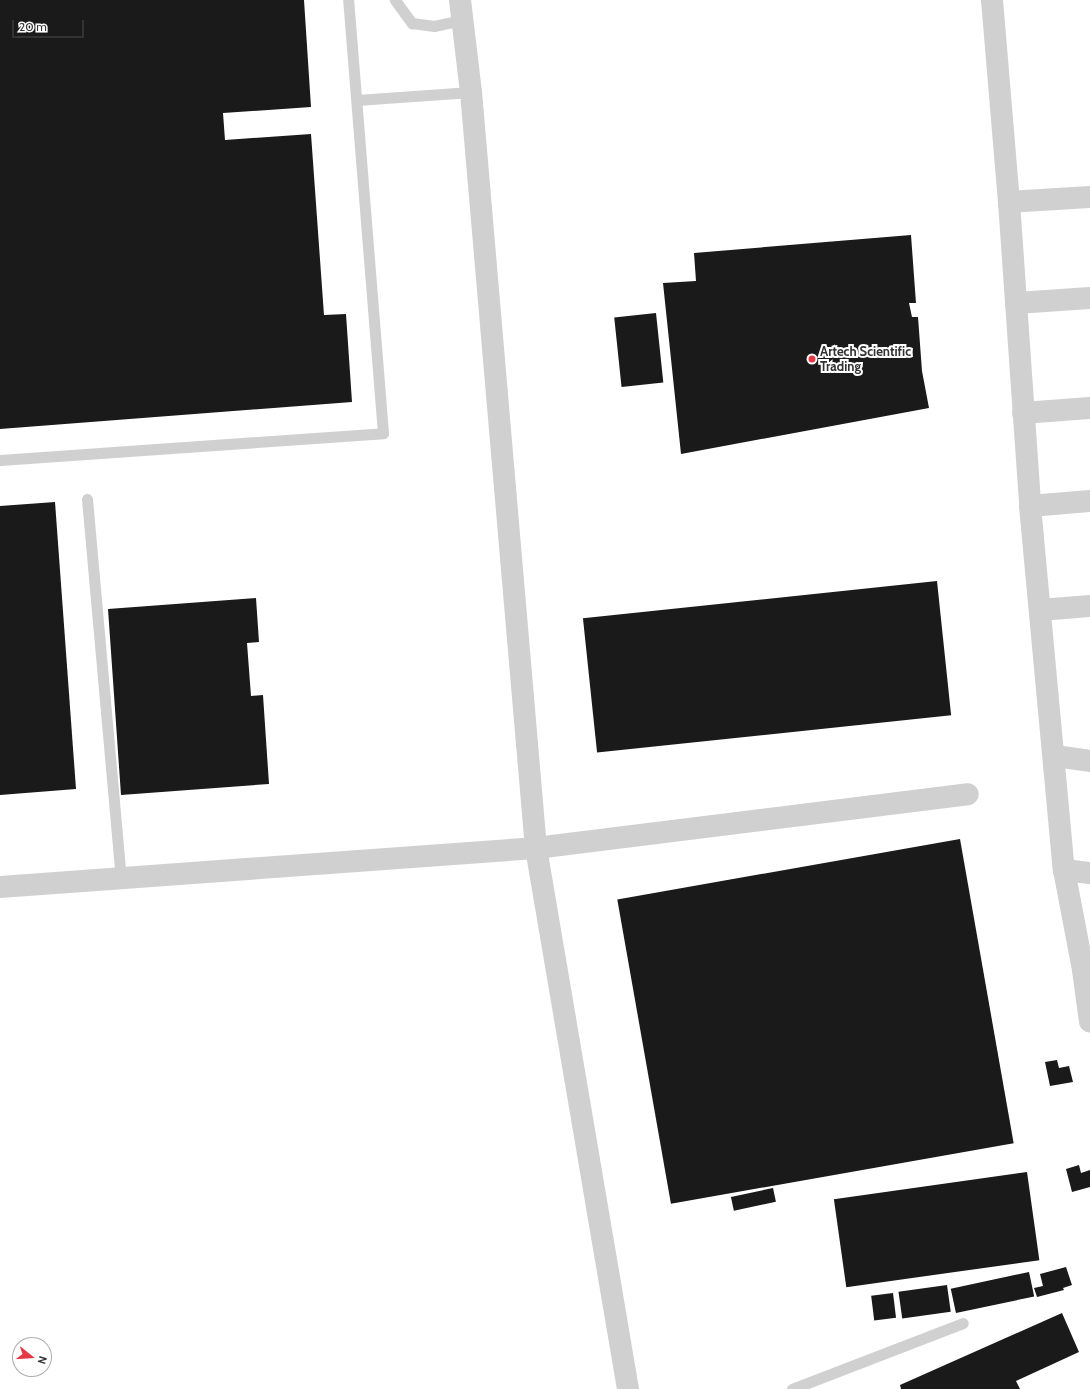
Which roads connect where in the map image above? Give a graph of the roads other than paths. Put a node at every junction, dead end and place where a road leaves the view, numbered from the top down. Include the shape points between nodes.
1 (348, 0) edge
2 (395, 0) edge
3 (992, 0) edge
4 (461, 10) edge
5 (471, 92) junction
6 (357, 100) junction
7 (1090, 197) edge
8 (1009, 202) junction
9 (1090, 298) edge
10 (1016, 303) junction
11 (1090, 408) edge
12 (1023, 413) junction
13 (0, 460) edge
14 (87, 500) dead end
15 (1090, 501) edge
16 (1030, 506) junction
17 (1090, 606) edge
18 (1040, 610) junction
19 (1055, 756) junction
20 (1090, 761) edge
21 (968, 794) dead end
22 (536, 848) junction
23 (1064, 870) junction
24 (1090, 874) edge
25 (121, 878) junction
26 (0, 887) edge
27 (1086, 971) edge
28 (1090, 1022) edge
29 (963, 1323) dead end
30 (628, 1389) edge
31 (792, 1389) edge

1 - 6 lane
2 - 4 lane via 412,23 434,26
3 - 8 street
4 - 5 street
5 - 6 lane
5 - 22 street
6 - 13 lane via 383,433
7 - 8 street
8 - 10 street
9 - 10 street
10 - 12 street
11 - 12 street
12 - 16 street
14 - 25 lane
15 - 16 street
16 - 18 street
17 - 18 street
18 - 19 street
19 - 20 street
19 - 23 street
21 - 22 street
22 - 25 street
22 - 30 street
23 - 24 street
23 - 27 street
25 - 26 street
27 - 28 street
29 - 31 lane

